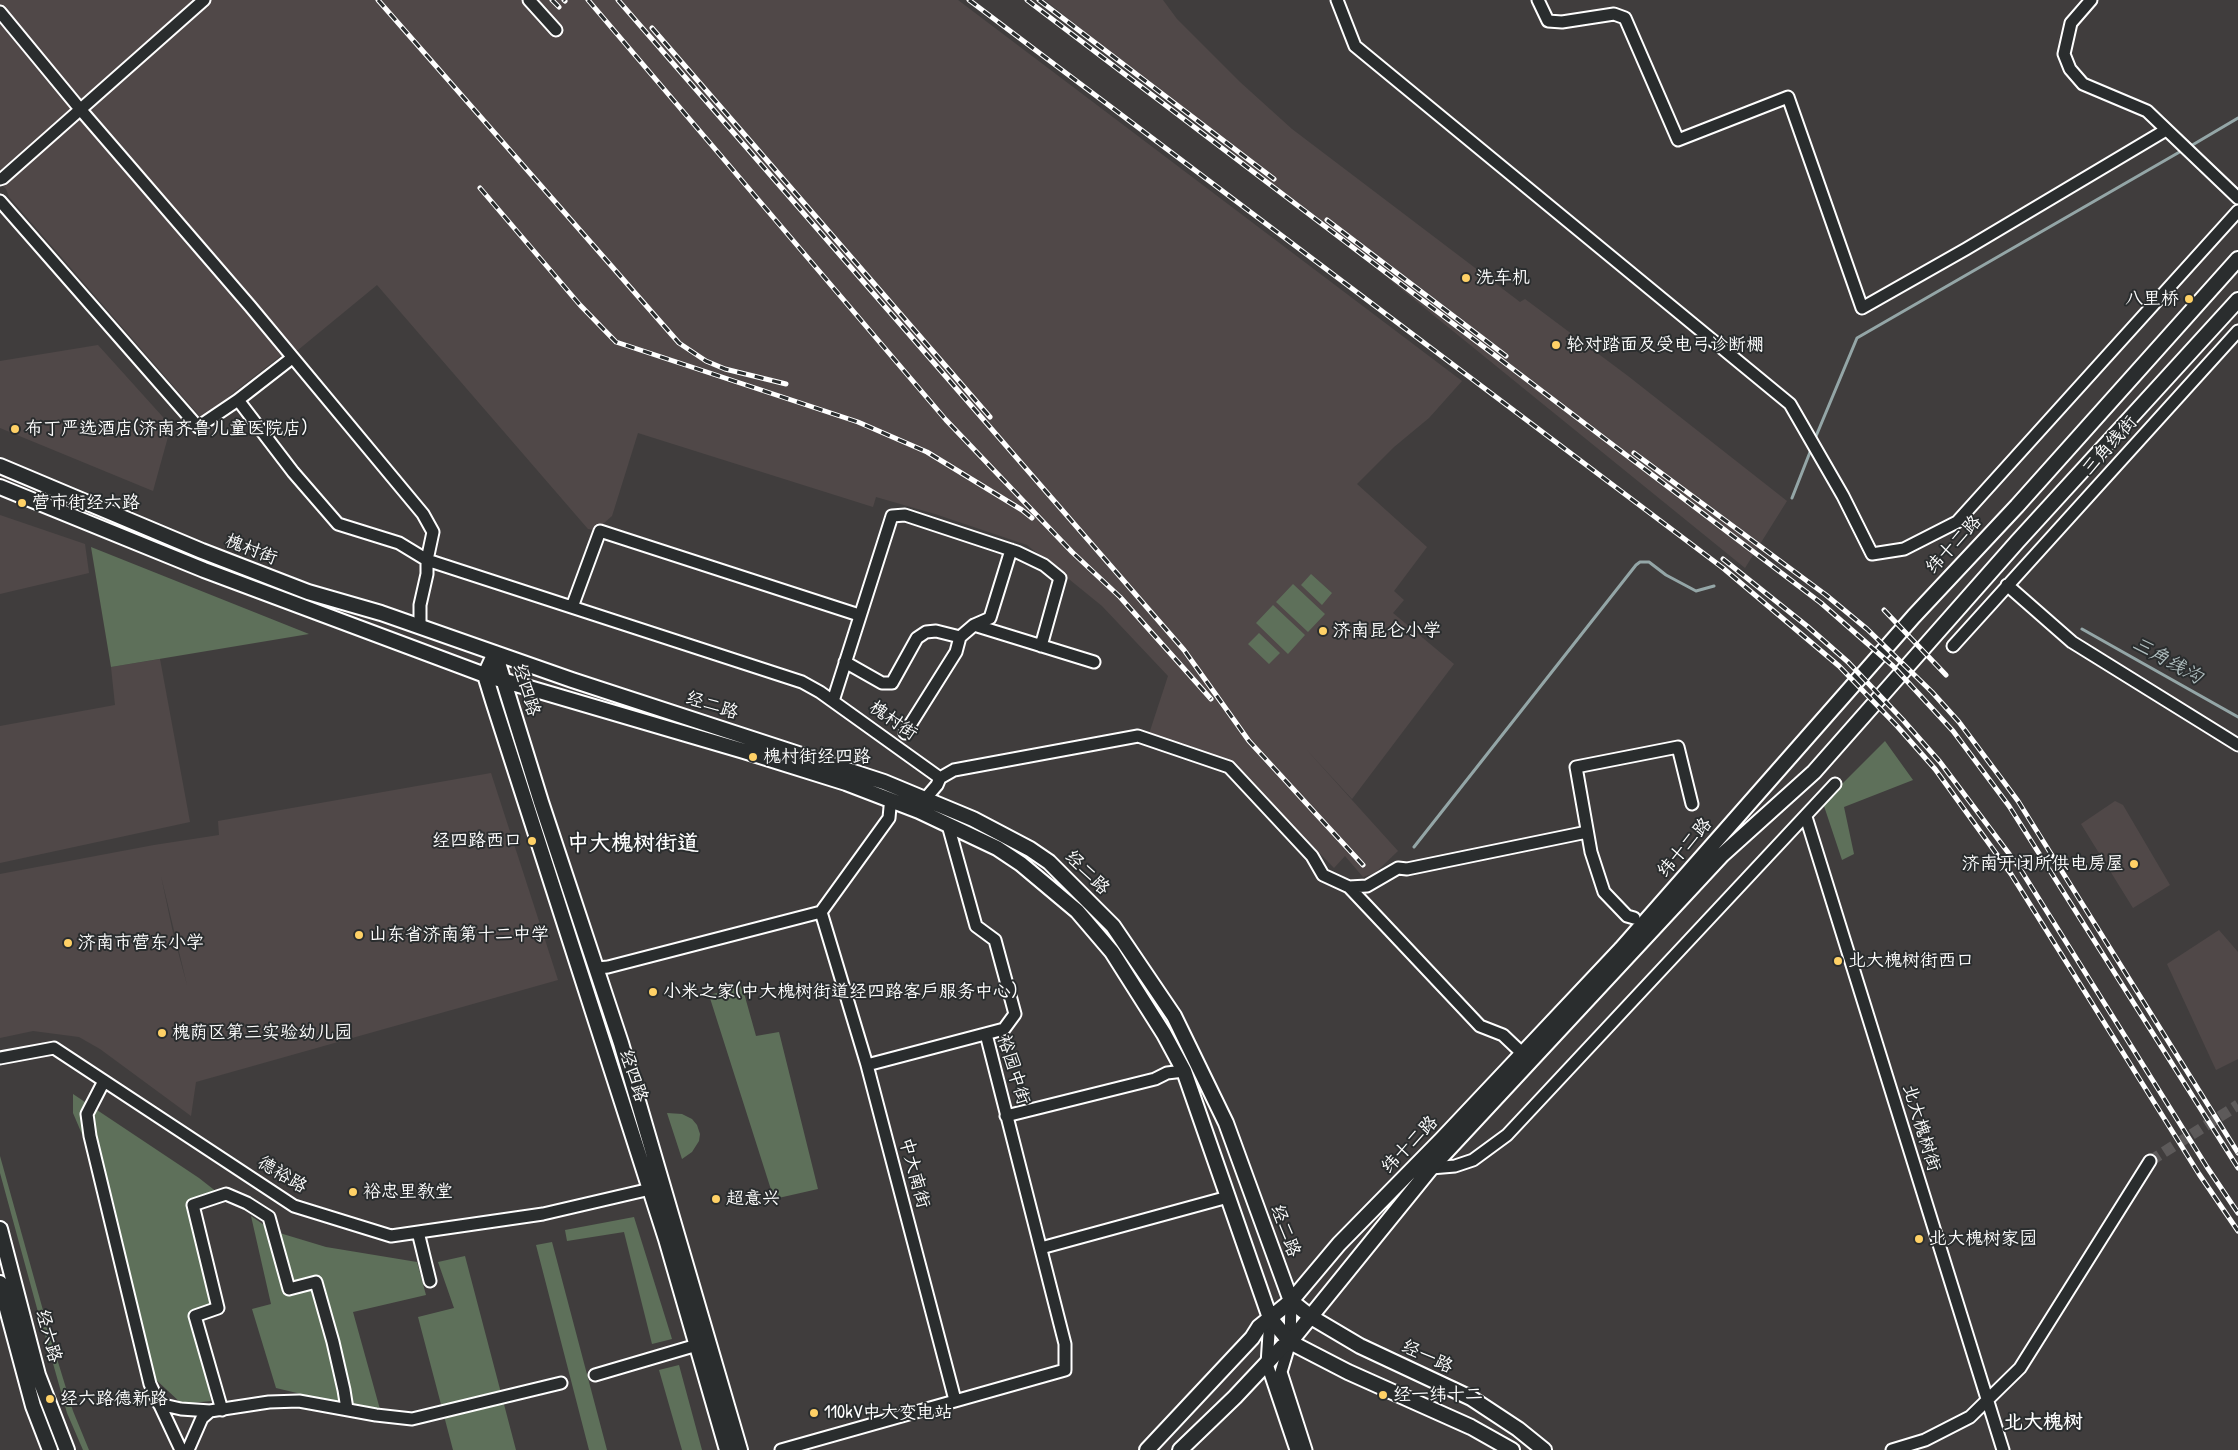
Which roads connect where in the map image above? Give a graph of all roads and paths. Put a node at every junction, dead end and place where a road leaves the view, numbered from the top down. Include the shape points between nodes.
1 (204, 0) edge
2 (530, 0) edge
3 (1337, 0) edge
4 (1538, 0) edge
5 (2091, 0) edge
6 (0, 12) edge
7 (556, 30) dead end
8 (80, 109) junction
9 (2166, 130) junction
10 (0, 178) edge
11 (2238, 198) edge
12 (0, 201) edge
13 (2238, 211) edge
14 (2238, 258) edge
15 (2238, 300) edge
16 (2238, 331) edge
17 (292, 358) junction
18 (238, 400) junction
19 (0, 466) edge
20 (0, 487) edge
21 (1011, 550) junction
22 (427, 560) junction
23 (2007, 585) junction
24 (572, 608) junction
25 (859, 615) junction
26 (974, 625) junction
27 (420, 626) junction
28 (960, 637) junction
29 (1042, 646) junction
30 (1954, 646) dead end
31 (495, 653) junction
32 (845, 662) junction
33 (1094, 662) dead end
34 (485, 675) junction
35 (504, 680) junction
36 (832, 701) junction
37 (905, 733) dead end
38 (2238, 744) edge
39 (940, 778) junction
40 (1835, 784) dead end
41 (925, 799) junction
42 (895, 802) junction
43 (1692, 804) dead end
44 (1806, 817) junction
45 (948, 825) junction
46 (1588, 832) junction
47 (1349, 887) junction
48 (821, 912) junction
49 (1634, 918) dead end
50 (597, 968) junction
51 (986, 1034) junction
52 (1523, 1054) junction
53 (0, 1058) edge
54 (867, 1064) junction
55 (1184, 1071) junction
56 (104, 1081) junction
57 (1006, 1116) junction
58 (2150, 1161) tunnel mouth
59 (1431, 1168) junction
60 (663, 1185) junction
61 (650, 1190) junction
62 (1228, 1197) junction
63 (0, 1229) edge
64 (418, 1232) junction
65 (1040, 1248) junction
66 (430, 1282) dead end
67 (0, 1284) edge
68 (1291, 1301) junction
69 (1311, 1317) junction
70 (1270, 1318) junction
71 (1290, 1342) junction
72 (696, 1346) junction
73 (1267, 1364) junction
74 (595, 1375) dead end
75 (561, 1383) dead end
76 (955, 1400) junction
77 (1988, 1401) junction
78 (159, 1404) junction
79 (222, 1410) junction
80 (347, 1410) junction
81 (210, 1411) junction
82 (50, 1450) edge
83 (67, 1450) edge
84 (181, 1450) edge
85 (188, 1450) edge
86 (727, 1450) edge
87 (740, 1450) edge
88 (781, 1450) edge
89 (1147, 1450) edge
90 (1180, 1450) edge
91 (1296, 1450) edge
92 (1306, 1450) edge
93 (1512, 1450) edge
94 (1544, 1450) edge
95 (1892, 1450) edge
96 (2003, 1450) edge

1 - 8 street
2 - 7 street
3 - 13 street via 1355,46 1790,404 1872,554 1904,549 1957,522
4 - 9 street via 1548,20 1562,22 1614,14 1625,18 1678,140 1788,97 1862,308
5 - 9 street via 2071,23 2064,54 2070,70 2083,84 2147,111
6 - 8 street
8 - 10 street
8 - 17 street
9 - 11 street
12 - 18 street via 198,427
14 - 52 main road, 纬十二路 via 2017,506 1914,616 1621,949
15 - 59 main road, 纬十二路 via 2017,542 1814,772 1722,855
16 - 23 street, 三角线街
17 - 18 street
17 - 22 street via 423,514 432,532
18 - 22 street, 槐村街 via 338,524 398,543
19 - 27 main road, 槐村街 via 202,552 308,592
20 - 34 main road, 槐村街 via 204,570
21 - 25 street via 905,515 892,516
21 - 26 street via 990,618
21 - 29 street via 1044,565 1060,578
22 - 24 street, 槐村街
22 - 27 street
23 - 30 street, 三角线街
23 - 38 street via 2072,642
24 - 25 street via 600,531
24 - 36 street, 槐村街 via 802,682
25 - 32 street
26 - 28 street
26 - 29 street
27 - 31 main road, 槐村街
28 - 32 street via 936,631 916,638 892,683 882,683
28 - 37 street via 956,652
29 - 33 street
31 - 34 main road, 经四路
31 - 35 main road, 经四路
31 - 41 main road, 经二路 via 884,782
32 - 36 street
34 - 35 main road, 经二路
34 - 61 main road, 经四路
35 - 42 main road, 经二路 via 744,750
35 - 50 main road, 经四路
36 - 39 street, 槐村街
39 - 41 street
39 - 47 street via 954,770 1138,736 1229,767 1312,856 1323,876
40 - 44 street
41 - 68 main road, 经二路 via 973,819 1030,849 1049,862 1113,926 1174,1016 1222,1115
42 - 45 main road, 经二路
42 - 48 street via 890,807 889,818
43 - 46 street via 1678,747 1576,767
44 - 59 street via 1507,1136 1473,1160 1455,1166
44 - 77 street, 北大槐树街
45 - 51 street via 976,926 995,940 1015,1014 1004,1029
45 - 55 main road, 经二路 via 1022,864 1077,912 1112,952
46 - 47 street via 1407,869 1398,868 1367,886
46 - 49 street via 1604,892 1627,916
47 - 52 street via 1480,1026 1504,1035
48 - 50 street via 608,968
48 - 54 street, 中大南街
50 - 60 main road, 经四路
51 - 54 street, 裕园中街
51 - 57 street, 裕园中街
52 - 68 main road, 纬十二路 via 1339,1244
53 - 56 street, 德裕路 via 54,1048
54 - 76 street, 中大南街
55 - 57 street, 裕园中街
55 - 62 main road, 经二路
56 - 64 street, 德裕路 via 294,1206 391,1236
56 - 78 street via 87,1114 90,1136 150,1384
57 - 65 street
58 - 77 street via 2020,1368
59 - 69 main road, 纬十二路
60 - 61 street, 德裕路
60 - 87 main road, 经四路
61 - 64 street, 德裕路 via 543,1214
61 - 72 main road, 经四路
62 - 65 street
62 - 70 main road, 经二路
63 - 83 main road, 经六路 via 38,1375
64 - 66 street
65 - 76 street via 1065,1344 1065,1370
67 - 82 main road, 经六路 via 33,1406
68 - 69 main road, 经一路
68 - 70 main road, 纬十二路
68 - 71 street, 经二路
69 - 71 main road, 纬十二路
69 - 94 main road, 经一路 via 1360,1346 1471,1398
70 - 71 main road
70 - 73 street, 经二路
70 - 89 main road, 纬十二路
71 - 73 main road, 纬十二路
71 - 92 street, 经二路 via 1281,1372
71 - 93 main road via 1348,1372 1472,1427
72 - 74 street
72 - 86 main road, 经四路
73 - 90 main road, 纬十二路
73 - 91 street, 经二路
75 - 80 street via 412,1419
76 - 88 street
77 - 95 street via 1970,1417 1925,1440
77 - 96 street, 北大槐树街
78 - 81 street
78 - 84 street
79 - 80 street via 299,1401
79 - 80 street via 195,1316 218,1308 193,1205 226,1194 269,1217 288,1290 316,1282
79 - 81 street
81 - 85 street via 202,1418

